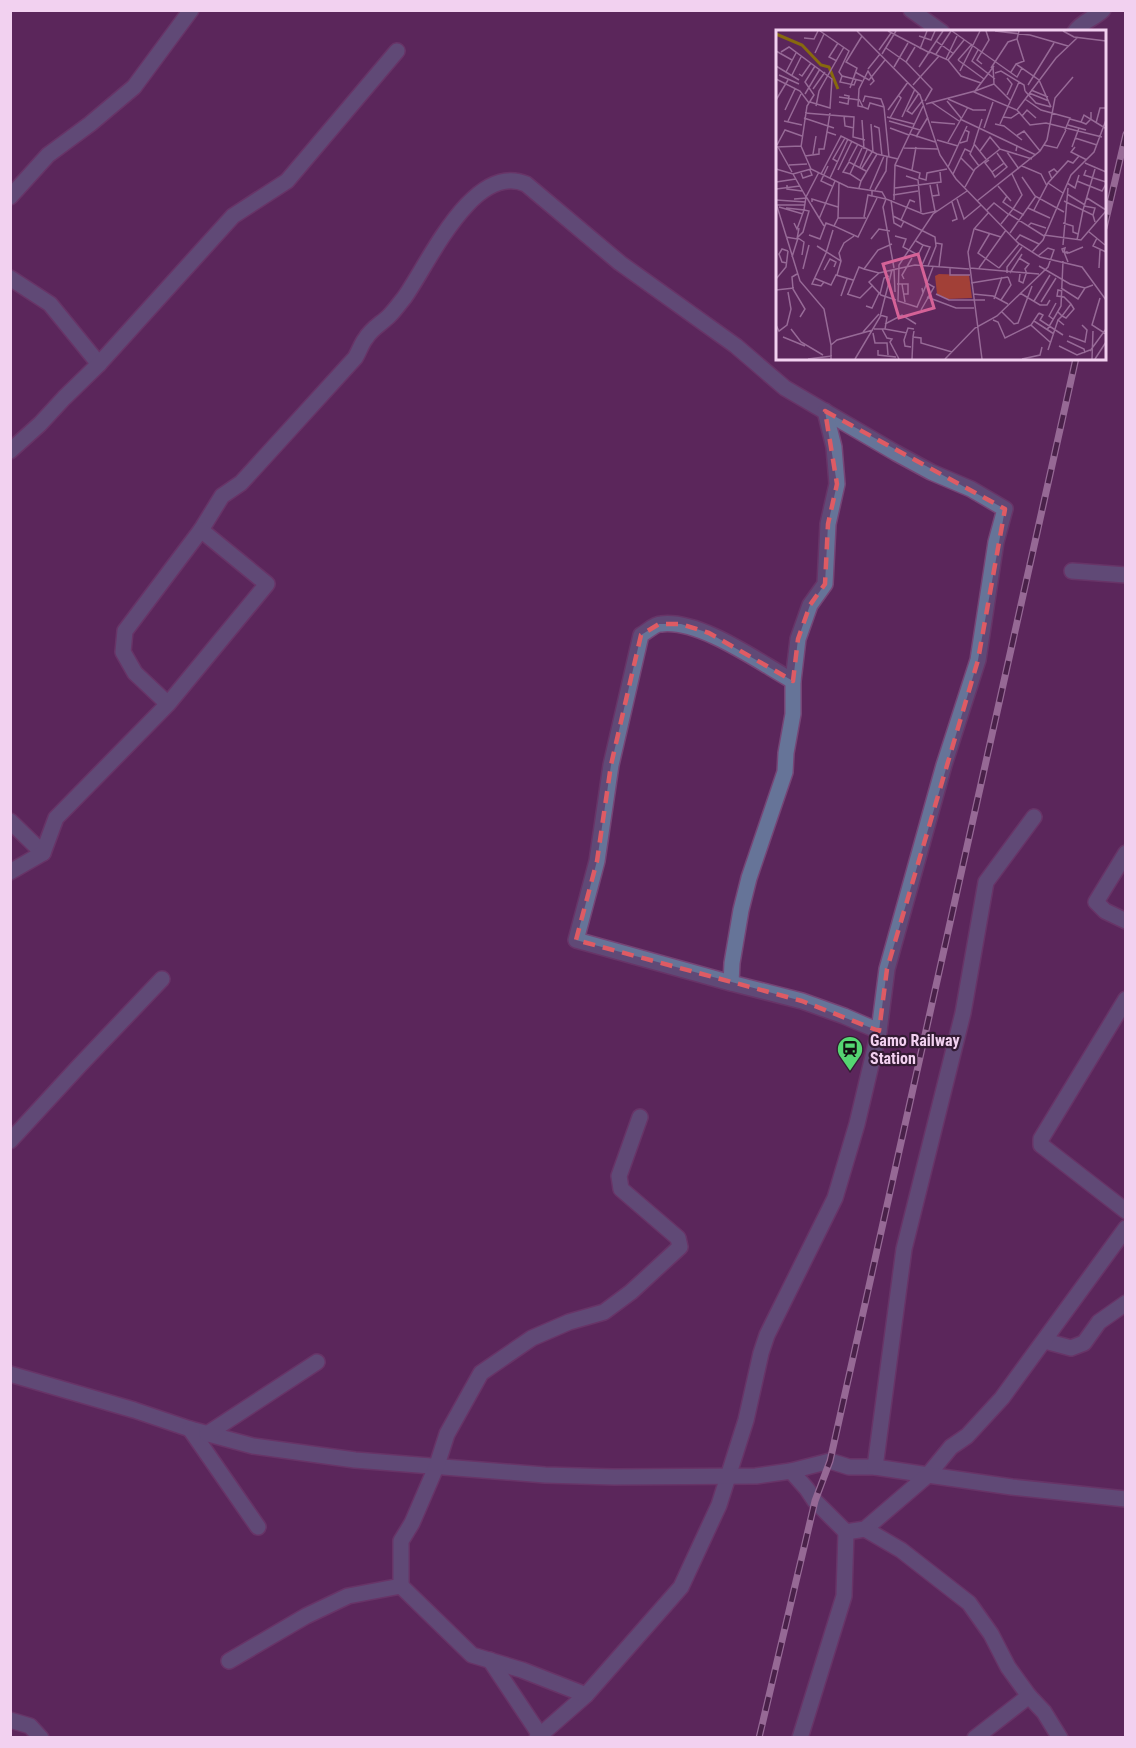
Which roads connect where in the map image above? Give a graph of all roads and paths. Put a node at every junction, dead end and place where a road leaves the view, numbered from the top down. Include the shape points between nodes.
1 (191, 10) edge
2 (911, 10) edge
3 (1103, 10) edge
4 (939, 30) edge
5 (1076, 30) edge
6 (397, 51) dead end
7 (10, 197) edge
8 (10, 278) edge
9 (99, 364) junction
10 (825, 411) junction
11 (10, 451) edge
12 (201, 530) junction
13 (1072, 571) dead end
14 (1125, 575) edge
15 (793, 681) junction
16 (168, 704) junction
17 (1034, 817) dead end
18 (10, 821) edge
19 (43, 853) junction
20 (1125, 853) edge
21 (10, 872) edge
22 (1125, 921) edge
23 (162, 979) dead end
24 (730, 983) junction
25 (1125, 999) edge
26 (879, 1031) junction
27 (640, 1117) dead end
28 (10, 1141) edge
29 (1125, 1211) edge
30 (1125, 1228) edge
31 (1125, 1302) edge
32 (1045, 1341) junction
33 (317, 1362) dead end
34 (10, 1374) edge
35 (190, 1429) junction
36 (207, 1434) junction
37 (437, 1465) junction
38 (875, 1467) junction
39 (791, 1471) junction
40 (928, 1475) junction
41 (727, 1477) junction
42 (1125, 1499) edge
43 (258, 1527) dead end
44 (865, 1530) junction
45 (846, 1532) junction
46 (401, 1586) junction
47 (490, 1660) junction
48 (229, 1661) dead end
49 (586, 1695) junction
50 (1029, 1696) junction
51 (10, 1720) edge
52 (538, 1736) edge
53 (41, 1737) edge
54 (800, 1737) edge
55 (975, 1737) edge
56 (1060, 1737) edge

1 - 7 street via 134,87 48,155
2 - 4 street
3 - 5 street
6 - 9 street via 287,181 233,216
8 - 9 street via 50,304
9 - 11 street
10 - 12 street via 785,388 736,346 620,263 526,184 502,180 474,198 441,236 391,314 366,336 355,358 241,483 222,496
10 - 15 street via 834,447 837,484 828,524 825,584 810,605 798,639
10 - 26 street via 1005,509 996,542 978,660 887,969
12 - 16 street via 125,631 123,652 135,673
12 - 16 street via 267,584
13 - 14 street
15 - 24 street via 785,772 749,878
15 - 24 street via 709,633 681,624 659,624 641,635 611,765 597,861 576,940
16 - 19 street via 56,818
17 - 38 street via 986,882 963,1013 904,1249
18 - 19 street
19 - 21 street
20 - 22 street via 1096,902
23 - 28 street
24 - 26 street via 802,1001
25 - 29 street via 1041,1145
26 - 41 street via 835,1198 767,1335
27 - 37 street via 619,1176 621,1189 678,1238 680,1247 604,1312 532,1338 481,1373 447,1434
30 - 32 street
31 - 32 street via 1100,1322 1084,1342 1071,1348
32 - 40 street via 982,1422 951,1447
33 - 36 street
34 - 35 street
35 - 36 street
35 - 43 street
36 - 37 street via 307,1455
37 - 41 street via 614,1478
37 - 46 street via 401,1541
38 - 39 street via 849,1467 830,1461
38 - 40 street
39 - 41 street
39 - 45 street
40 - 42 street
40 - 44 street
41 - 49 street via 719,1505 681,1587
44 - 45 street
44 - 50 street via 901,1550 969,1603
45 - 54 street via 844,1596
46 - 47 street via 472,1654
46 - 48 street via 348,1596
47 - 49 street
47 - 52 street
49 - 52 street
50 - 55 street
50 - 56 street
51 - 53 street via 30,1726

